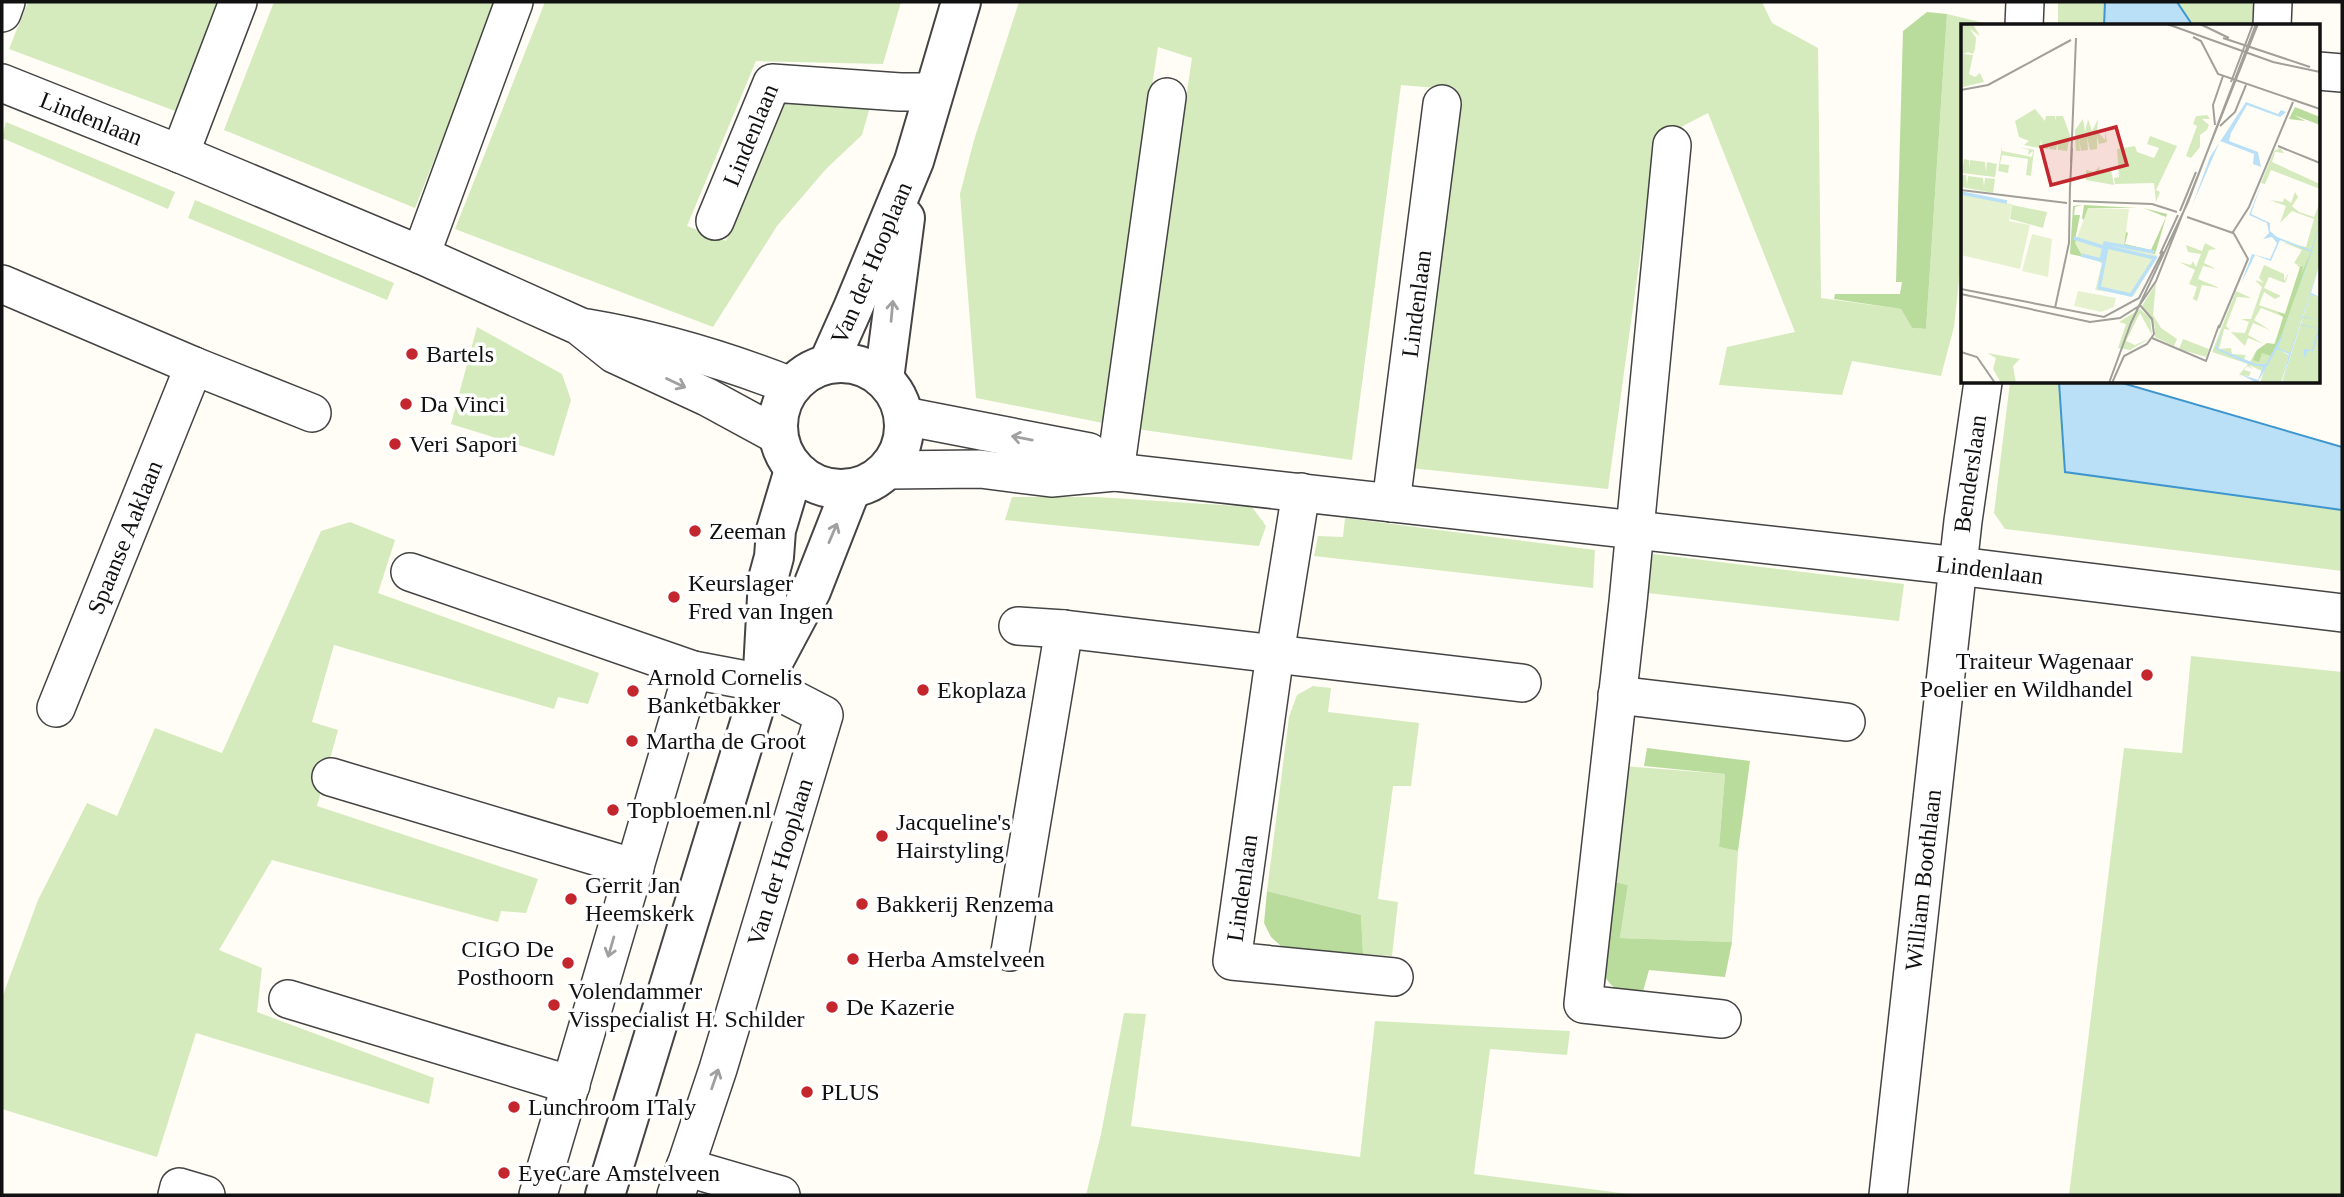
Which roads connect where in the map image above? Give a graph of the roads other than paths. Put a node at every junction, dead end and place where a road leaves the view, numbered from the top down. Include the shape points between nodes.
1 (6, 2) edge
2 (238, 2) edge
3 (514, 2) edge
4 (961, 2) edge
5 (2025, 2) edge
6 (2273, 2) edge
7 (2, 13) edge
8 (2024, 24) edge
9 (2272, 24) edge
10 (2320, 71) edge
11 (2342, 73) edge
12 (2, 83) edge
13 (934, 92) junction
14 (1167, 97) dead end
15 (1441, 104) dead end
16 (1672, 145) dead end
17 (180, 153) junction
18 (914, 161) junction
19 (715, 221) dead end
20 (421, 255) junction
21 (2, 284) edge
22 (579, 326) junction
23 (828, 364) junction
24 (194, 366) junction
25 (884, 379) junction
26 (1983, 383) edge
27 (791, 386) junction
28 (312, 413) dead end
29 (904, 416) junction
30 (777, 435) junction
31 (794, 470) junction
32 (888, 470) junction
33 (1115, 472) junction
34 (851, 489) junction
35 (1301, 492) junction
36 (1391, 503) junction
37 (1636, 530) junction
38 (1958, 566) junction
39 (410, 572) dead end
40 (2342, 613) edge
41 (1018, 626) dead end
42 (1065, 629) junction
43 (1275, 654) junction
44 (693, 670) junction
45 (762, 683) junction
46 (1522, 683) dead end
47 (1617, 695) junction
48 (56, 708) dead end
49 (1846, 722) dead end
50 (331, 777) dead end
51 (635, 869) junction
52 (1010, 952) dead end
53 (1394, 977) dead end
54 (288, 999) dead end
55 (1722, 1019) dead end
56 (571, 1085) junction
57 (680, 1181) edge
58 (177, 1195) edge
59 (206, 1195) edge
60 (538, 1195) edge
61 (605, 1195) edge
62 (781, 1195) edge
63 (1888, 1195) edge

1 - 7 street
2 - 17 street
3 - 20 street
4 - 13 street, Van der Hooplaan
5 - 8 street
6 - 9 street
10 - 11 street
12 - 17 street, Lindenlaan
13 - 18 street, Van der Hooplaan
13 - 19 street, Lindenlaan via 772,83
14 - 33 street
15 - 36 street, Lindenlaan
16 - 37 street
17 - 20 street, Lindenlaan
18 - 23 street, Van der Hooplaan
25 -> 18 street, Van der Hooplaan
20 - 22 street, Lindenlaan
21 - 24 street
22 - 27 street, Lindenlaan via 645,338 739,365
22 -> 30 street, Lindenlaan via 614,354
23 - 25 street via 858,365
23 - 27 street via 808,371
24 - 28 street
24 - 48 street, Spaanse Aaklaan
25 - 29 street
26 - 38 street, Benderslaan
27 - 30 street via 779,408
29 - 32 street via 904,436
33 -> 29 street, Lindenlaan via 1089,452
30 - 31 street
31 - 34 street via 811,483
31 - 45 street via 776,530 768,579
32 - 33 street, Lindenlaan via 980,469 1051,478
32 - 34 street
33 - 35 street, Lindenlaan
45 -> 34 street via 811,591
35 - 36 street, Lindenlaan
35 - 43 street, Lindenlaan
36 - 37 street, Lindenlaan
37 - 38 street, Lindenlaan
37 - 47 street
38 - 40 street, Lindenlaan
38 - 63 street, William Boothlaan
39 - 44 street, Van der Hooplaan
41 - 42 street
42 - 43 street
42 - 52 street
43 - 46 street
43 - 53 street, Lindenlaan via 1232,961
44 - 45 street, Van der Hooplaan
44 - 51 street
57 -> 45 street, Van der Hooplaan via 824,715
45 - 61 street
47 - 49 street
47 - 55 street via 1583,1004
50 - 51 street
51 -> 56 street
54 - 56 street
56 - 60 street
57 - 62 street
58 - 59 street via 179,1187

